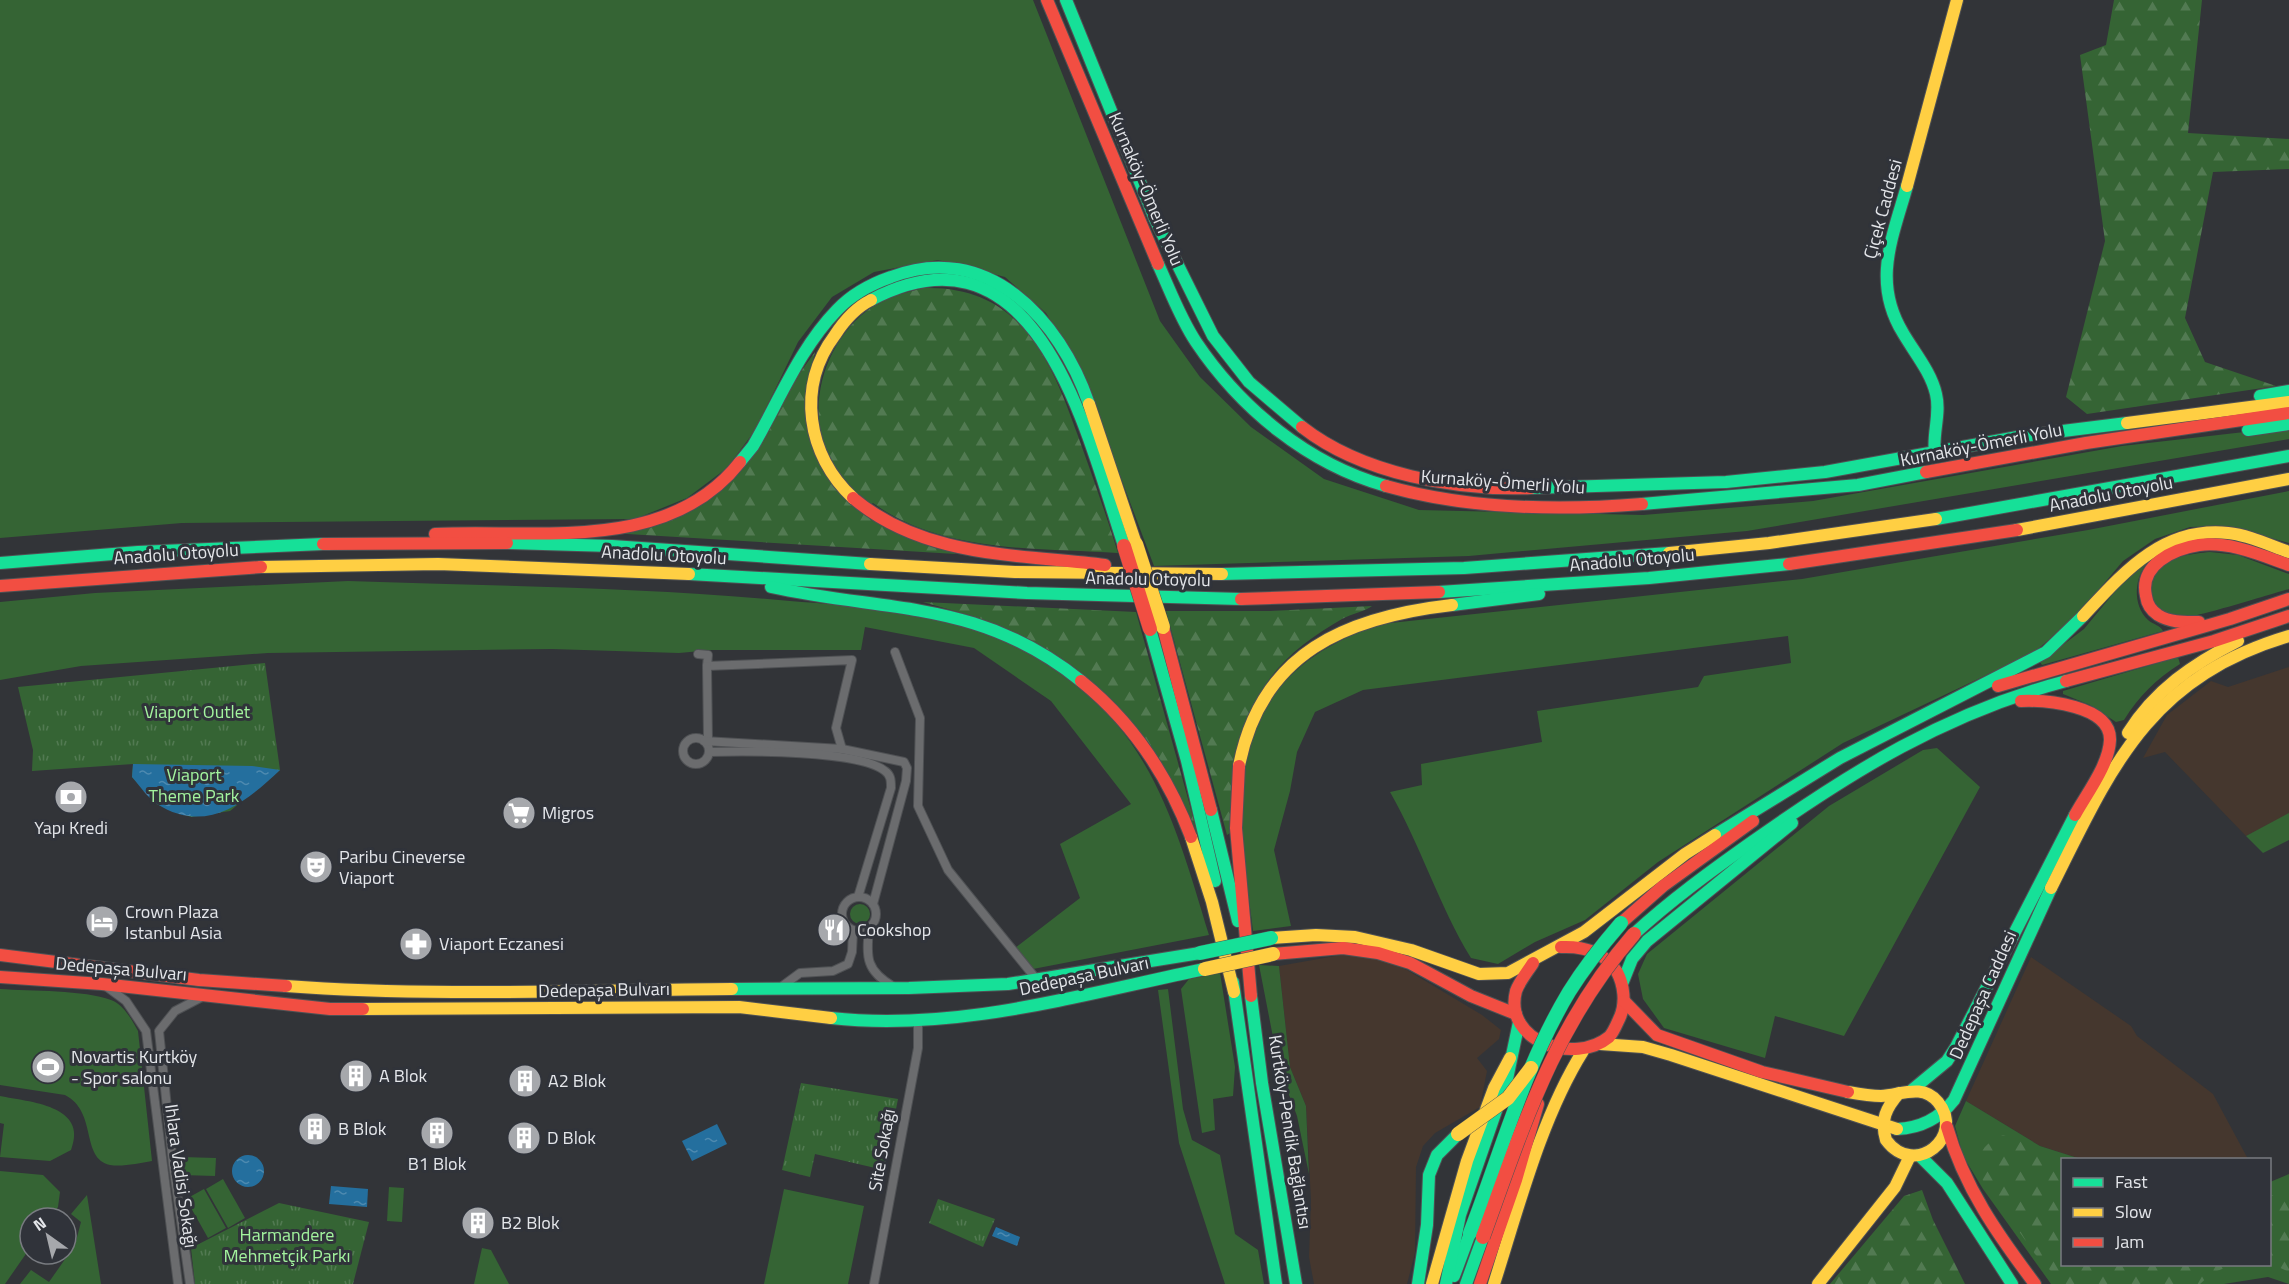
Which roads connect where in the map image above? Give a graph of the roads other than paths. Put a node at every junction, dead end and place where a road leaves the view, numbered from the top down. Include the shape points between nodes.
1 (1047, 0) edge
2 (1066, 0) edge
3 (1957, 0) edge
4 (2289, 391) edge
5 (2289, 402) edge
6 (2289, 413) edge
7 (2289, 424) edge
8 (2086, 426) junction
9 (2086, 443) junction
10 (1935, 454) junction
11 (2289, 456) edge
12 (2289, 479) edge
13 (348, 542) junction
14 (1130, 545) junction
15 (2289, 552) edge
16 (0, 563) edge
17 (2289, 565) edge
18 (1170, 573) junction
19 (730, 576) junction
20 (1601, 582) junction
21 (0, 586) edge
22 (2289, 599) edge
23 (2271, 606) junction
24 (2289, 617) edge
25 (1156, 628) junction
26 (2289, 636) edge
27 (895, 652) dead end
28 (698, 654) dead end
29 (707, 666) junction
30 (1961, 717) junction
31 (1894, 729) junction
32 (706, 740) junction
33 (842, 749) junction
34 (1891, 751) junction
35 (709, 752) junction
36 (1840, 758) junction
37 (893, 759) junction
38 (907, 772) junction
39 (888, 774) junction
40 (2097, 800) junction
41 (858, 897) junction
42 (873, 904) junction
43 (869, 928) junction
44 (853, 930) junction
45 (1556, 948) junction
46 (0, 955) edge
47 (1541, 955) junction
48 (0, 977) edge
49 (1037, 980) junction
50 (102, 984) junction
51 (1008, 984) junction
52 (1622, 984) junction
53 (1251, 985) junction
54 (780, 988) junction
55 (825, 988) junction
56 (897, 988) junction
57 (1234, 992) junction
58 (210, 995) junction
59 (1624, 1001) junction
60 (1004, 1011) junction
61 (829, 1016) junction
62 (1517, 1018) junction
63 (918, 1022) junction
64 (1600, 1044) junction
65 (1583, 1051) junction
66 (1510, 1058) junction
67 (1531, 1068) junction
68 (1905, 1092) junction
69 (1946, 1120) junction
70 (1881, 1126) junction
71 (1915, 1155) junction
72 (1483, 1237) junction
73 (178, 1284) edge
74 (190, 1284) edge
75 (874, 1284) edge
76 (1276, 1284) edge
77 (1296, 1284) edge
78 (1418, 1284) edge
79 (1432, 1284) edge
80 (1448, 1284) edge
81 (1466, 1284) edge
82 (1480, 1284) edge
83 (1494, 1284) edge
84 (1818, 1284) edge
85 (2012, 1284) edge
86 (2035, 1284) edge

1 - 9 main road, Kurnaköy-Ömerli Yolu via 1148,240 1196,342 1240,399 1269,423 1320,460 1362,479 1429,498 1544,507 1620,506 1858,485
2 - 10 main road, Kurnaköy-Ömerli Yolu via 1155,219 1213,336 1272,404 1337,448 1393,471 1448,485 1509,489 1726,482 1825,472
3 - 10 main road, Çiçek Caddesi via 1885,266 1884,289 1891,313 1934,387 1939,407 1931,438
4 - 8 main road
5 - 8 main road
6 - 9 main road
7 - 9 main road
8 - 10 main road, Kurnaköy-Ömerli Yolu
11 - 18 main road, Anadolu Otoyolu via 1991,511 1737,546 1523,565 1335,573
12 - 20 main road, Anadolu Otoyolu via 1911,548
13 - 14 main road via 467,531 609,529 647,524 670,516 698,502 739,466 759,440 806,351 834,311 876,281 922,268 946,267 966,270 1004,286 1050,325 1084,390
13 - 16 main road, Anadolu Otoyolu via 206,546
13 - 18 main road, Anadolu Otoyolu via 556,544 1012,572
14 - 18 main road via 1055,357 1022,314 1001,298 978,286 939,279 898,285 852,312 838,326 819,361 814,380 813,434 833,477 875,516 912,535 970,549
14 - 25 main road, bridge
15 - 31 main road via 2226,533 2206,532 2167,542 2132,564 2069,634 2046,652
17 - 23 main road via 2243,549 2200,545 2174,551 2155,562 2145,586 2151,609 2168,622 2197,622
19 - 20 main road, Anadolu Otoyolu via 1051,596 1225,599
19 - 21 main road, Anadolu Otoyolu via 374,564 219,568
19 - 57 main road via 796,593 963,618 1038,650 1081,680 1132,731 1172,792 1209,891
20 - 53 main road via 1498,602 1369,619 1315,645 1277,680 1251,723 1236,786 1237,840
22 - 23 main road
23 - 31 main road via 2017,680
24 - 30 main road via 2241,634 2050,686
24 - 40 main road via 2212,654 2154,696 2129,731
25 - 53 main road via 1215,824
25 - 57 main road via 1227,933
26 - 40 main road, Dedepaşa Caddesi via 2232,658 2164,702 2121,757
27 - 49 street via 920,718 918,806 948,870
28 - 29 street via 708,655
29 - 32 street
29 - 33 street via 852,660 836,728
30 - 34 main road
30 - 68 main road, Dedepaşa Caddesi via 2021,702 2048,700 2096,717 2106,725 2110,744 1956,1047 1947,1061
31 - 36 main road
32 - 33 street
32 - 35 street
32 - 35 street via 689,740 683,746 683,754 688,762 697,764
33 - 37 street
34 - 52 main road via 1835,789 1664,925 1632,959
34 - 72 main road, bridge via 1828,788 1770,829 1673,899 1634,934 1576,1010 1533,1103
35 - 39 street via 815,755 853,760
36 - 45 main road via 1685,854 1601,920
36 - 67 main road, bridge via 1663,886 1621,923 1583,968 1546,1032
37 - 38 street via 904,762
37 - 39 street via 888,763
38 - 39 street via 898,778
38 - 42 street
39 - 41 street via 889,794
40 - 69 main road, Dedepaşa Caddesi via 2066,855
41 - 42 street
41 - 44 street via 848,902 842,912 844,923
42 - 43 street via 876,920
43 - 44 street
43 - 56 street via 868,963 882,980
44 - 54 street via 848,964 833,971 800,973
45 - 47 main road
45 - 52 main road via 1589,949 1604,957
46 - 54 main road, Dedepaşa Bulvarı via 199,980 336,990
47 - 49 main road, Dedepaşa Bulvarı, bridge via 1508,973 1483,975 1432,957 1345,936 1311,935 1270,938
47 - 62 main road via 1518,986 1513,1004
48 - 50 main road, Dedepaşa Bulvarı
49 - 51 main road, Dedepaşa Bulvarı
50 - 58 main road, Dedepaşa Bulvarı
50 - 73 street, Ihlara Vadisi Sokağı via 126,1001 146,1031
51 - 56 main road, Dedepaşa Bulvarı
51 - 60 main road via 1018,997
52 - 59 main road
53 - 77 main road, Kurtköy-Pendik Bağlantısı
54 - 55 main road, Dedepaşa Bulvarı
55 - 56 main road, Dedepaşa Bulvarı
55 - 61 main road via 816,1001
57 - 76 main road, Kurtköy-Pendik Bağlantısı
58 - 61 main road, Dedepaşa Bulvarı via 330,1009 739,1007
58 - 74 street via 181,1007 159,1031 172,1165
59 - 64 main road via 1613,1032
59 - 68 main road via 1657,1035 1801,1084 1866,1095
60 - 62 main road, Dedepaşa Bulvarı, bridge via 1273,954 1343,948 1410,963
60 - 63 main road, Dedepaşa Bulvarı
61 - 63 main road, Dedepaşa Bulvarı
62 - 65 main road via 1530,1036 1552,1049
62 - 66 main road
63 - 75 street, Site Sokağı via 918,1048
64 - 65 main road
64 - 70 main road via 1643,1047 1671,1055
65 - 83 main road via 1568,1075 1528,1178
66 - 79 main road via 1499,1073 1472,1144
66 - 80 main road via 1507,1079 1460,1215
67 - 72 main road, bridge
67 - 78 main road, bridge via 1504,1105 1440,1149 1428,1176 1427,1222
68 - 69 main road via 1934,1097
68 - 70 main road, Dedepaşa Caddesi via 1884,1110
69 - 70 main road via 1906,1130
69 - 71 main road, Dedepaşa Caddesi via 1937,1146
69 - 86 main road via 1950,1143 1969,1185
70 - 71 main road via 1893,1149
71 - 84 main road via 1880,1209
71 - 85 main road via 1947,1183
72 - 80 main road
72 - 81 main road
72 - 82 main road

